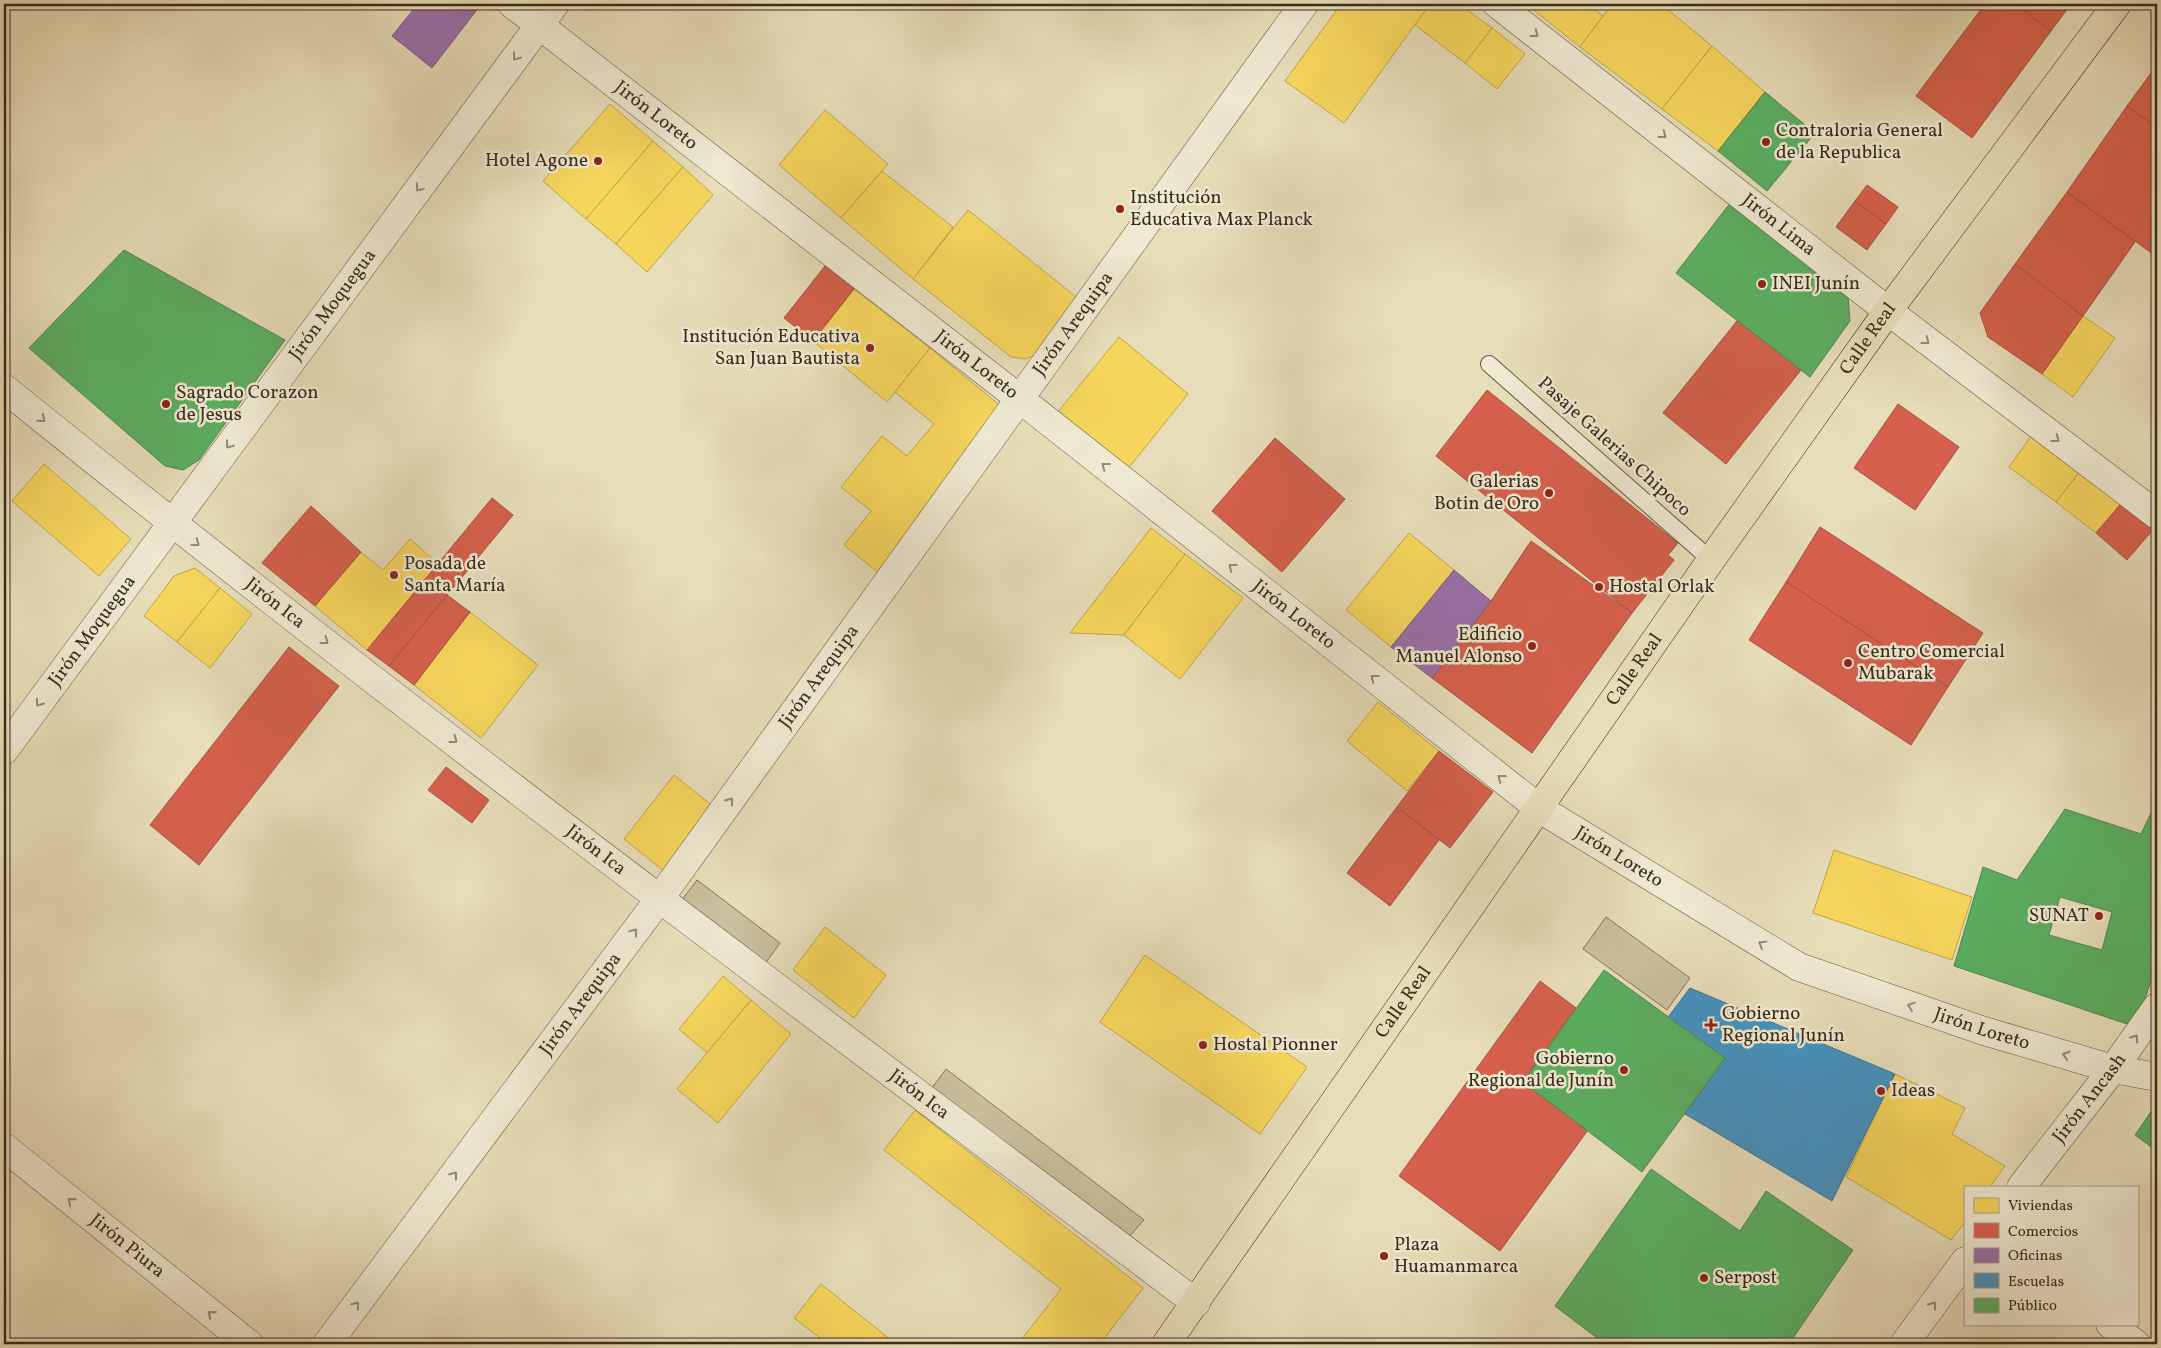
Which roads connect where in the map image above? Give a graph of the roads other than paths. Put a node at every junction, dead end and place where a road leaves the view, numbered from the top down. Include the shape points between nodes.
1 (512, 4) edge
2 (555, 4) edge
3 (1304, 4) edge
4 (1497, 4) edge
5 (2117, 4) edge
6 (539, 26) junction
7 (1888, 312) junction
8 (1489, 364) dead end
9 (4, 388) edge
10 (1020, 399) junction
11 (2157, 515) edge
12 (170, 523) junction
13 (1711, 560) junction
14 (4, 751) edge
15 (1540, 809) junction
16 (660, 898) junction
17 (2157, 1007) edge
18 (2113, 1069) junction
19 (2157, 1077) edge
20 (4, 1147) edge
21 (2022, 1186) edge
22 (1964, 1262) edge
23 (1196, 1303) junction
24 (2113, 1326) edge
25 (249, 1344) edge
26 (327, 1344) edge
27 (1166, 1344) edge
28 (1904, 1344) edge
29 (2136, 1344) edge

1 - 6 street, Jirón Loreto
2 - 6 street, Jirón Moquegua
3 - 10 street, Jirón Arequipa
4 -> 7 street, Jirón Lima
5 - 7 highway, Calle Real
6 - 10 street, Jirón Loreto
6 -> 12 street, Jirón Moquegua
7 -> 11 street, Jirón Lima
7 - 13 highway, Calle Real
8 - 13 lane, Pasaje Galerias Chipoco
9 -> 12 street, Jirón Ica
15 -> 10 street, Jirón Loreto
16 -> 10 street, Jirón Arequipa
12 -> 14 street, Jirón Moquegua
12 -> 16 street, Jirón Ica
13 - 15 highway, Calle Real
18 -> 15 street, Jirón Loreto via 1984,1031 1799,967
15 - 23 highway, Calle Real
16 - 23 street, Jirón Ica
26 -> 16 street, Jirón Arequipa
18 -> 17 street, Jirón Ancash
18 - 19 street, Jirón Loreto
18 - 21 street, Jirón Ancash
25 -> 20 street, Jirón Piura
28 -> 22 street
23 - 27 highway, Calle Real
24 - 29 street

